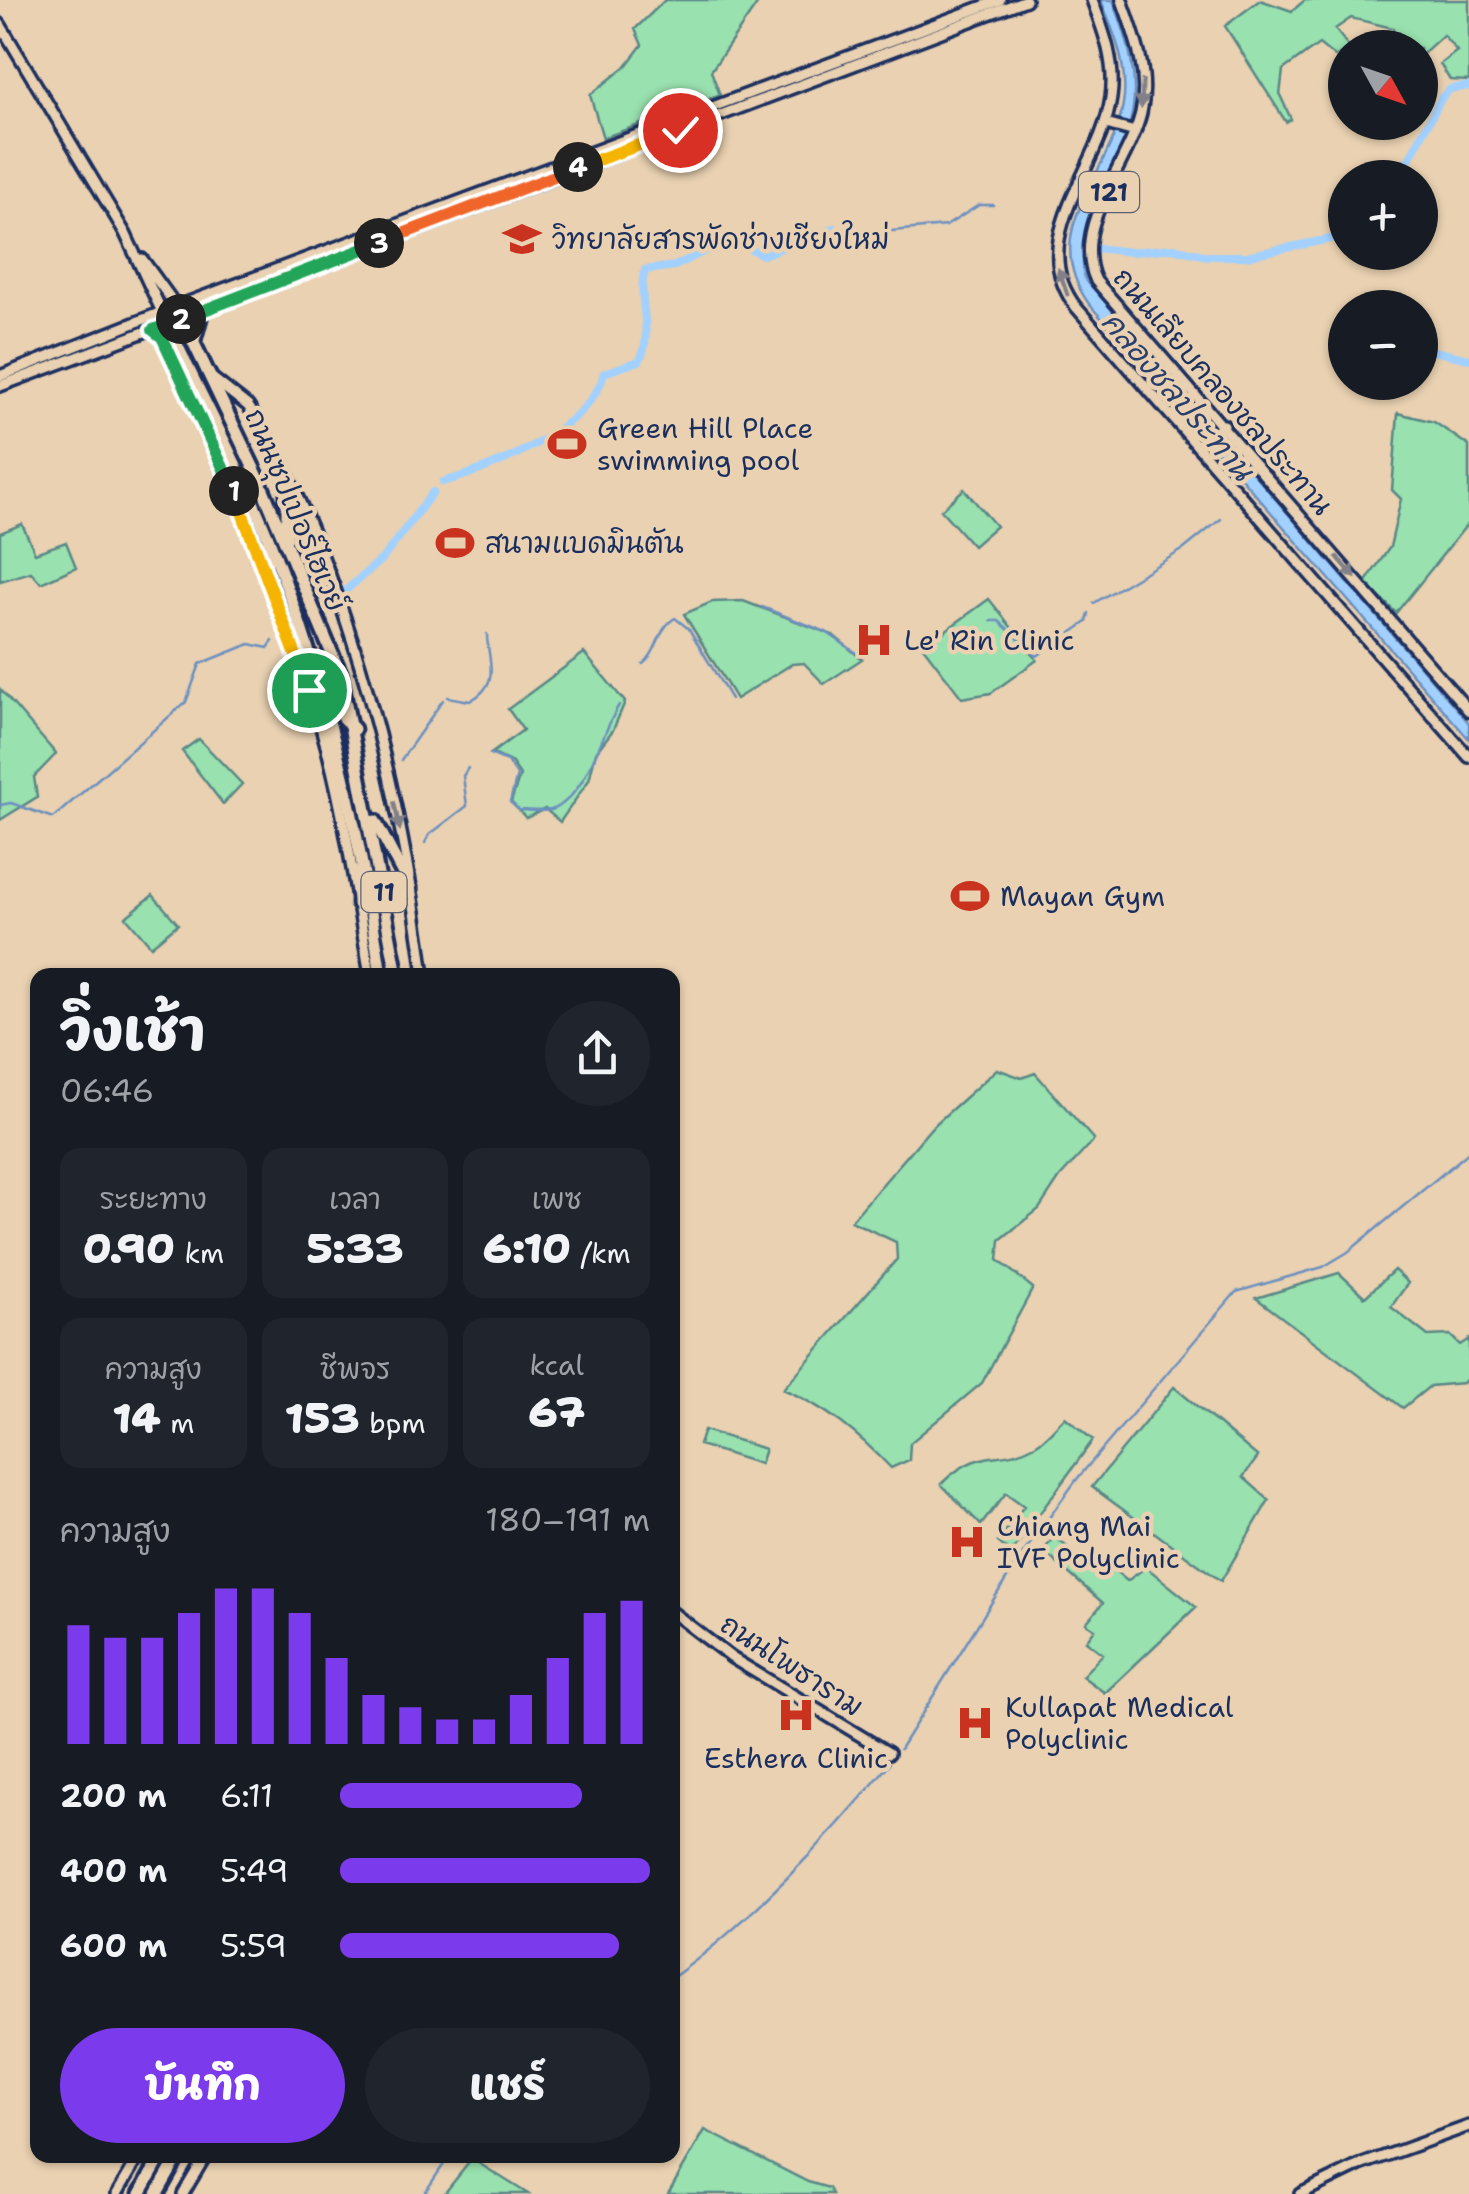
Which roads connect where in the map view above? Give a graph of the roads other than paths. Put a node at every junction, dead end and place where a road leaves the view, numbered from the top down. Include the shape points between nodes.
1 (1000, 0) edge
2 (1026, 0) edge
3 (1092, 0) edge
4 (1122, 0) edge
5 (0, 24) edge
6 (753, 97) junction
7 (1106, 124) junction
8 (1135, 132) junction
9 (530, 172) junction
10 (534, 184) junction
11 (126, 236) junction
12 (167, 294) junction
13 (190, 300) junction
14 (176, 306) junction
15 (202, 311) junction
16 (162, 312) junction
17 (182, 318) junction
18 (153, 330) junction
19 (194, 342) junction
20 (0, 376) edge
21 (210, 377) junction
22 (0, 386) edge
23 (1224, 425) junction
24 (1197, 446) junction
25 (286, 477) junction
26 (236, 495) junction
27 (258, 514) junction
28 (268, 539) junction
29 (287, 544) junction
30 (266, 568) junction
31 (318, 679) junction
32 (1469, 710) edge
33 (354, 729) junction
34 (1469, 757) edge
35 (368, 808) junction
36 (360, 847) junction
37 (410, 887) junction
38 (358, 904) junction
39 (369, 968) edge
40 (379, 968) edge
41 (396, 968) edge
42 (423, 968) edge
43 (680, 1618) edge
44 (889, 1753) dead end
45 (1469, 2126) edge
46 (135, 2163) edge
47 (157, 2163) edge
48 (174, 2163) edge
49 (201, 2163) edge
50 (117, 2194) edge
51 (140, 2194) edge
52 (157, 2194) edge
53 (183, 2194) edge
54 (1300, 2194) edge

1 - 6 main road
2 - 6 main road
3 - 7 main road, ถนนเลียบคลองชลประทาน / 121 via 1111,54
4 -> 8 main road, ถนนเลียบคลองชลประทาน / 121 via 1144,80
5 - 11 main road, 11
6 - 9 main road
6 - 10 main road
7 - 8 main road
24 -> 7 main road, ถนนเลียบคลองชลประทาน / 121 via 1061,284 1058,237
8 - 23 main road, ถนนเลียบคลองชลประทาน / 121 via 1090,234 1091,271
9 - 10 main road
9 - 13 main road
10 - 15 main road
11 - 12 main road, 11
11 - 16 main road, 11
12 - 13 main road
12 - 14 main road, 11
13 - 14 main road
14 - 16 main road
14 - 17 highway, ถนนซุปเปอร์ไฮเวย์ / 11
15 - 17 main road
15 - 19 highway
16 - 17 main road
16 - 18 main road
16 - 20 main road
16 - 27 highway, ถนนซุปเปอร์ไฮเวย์ / 11
17 - 19 highway, ถนนซุปเปอร์ไฮเวย์ / 11
18 - 22 main road
18 - 26 main road
19 - 21 highway, ถนนซุปเปอร์ไฮเวย์ / 11
21 - 25 main road via 248,406
21 - 29 highway, ถนนซุปเปอร์ไฮเวย์ / 11
23 - 24 main road
23 -> 32 main road, ถนนเลียบคลองชลประทาน / 121
24 - 34 main road, ถนนเลียบคลองชลประทาน / 121
25 - 29 highway
25 -> 37 main road via 357,666 398,813
26 - 27 highway
26 - 30 main road
27 - 28 highway, ถนนซุปเปอร์ไฮเวย์ / 11
28 - 30 highway
28 - 31 highway, ถนนซุปเปอร์ไฮเวย์ / 11
29 - 33 highway, ถนนซุปเปอร์ไฮเวย์ / 11 via 340,673
30 - 38 main road via 326,745
31 - 33 highway via 331,673 343,718
31 - 36 highway, ถนนซุปเปอร์ไฮเวย์ / 11
33 - 35 highway, ถนนซุปเปอร์ไฮเวย์ / 11
35 - 37 highway
35 - 41 highway, ถนนซุปเปอร์ไฮเวย์ / 11
36 - 38 highway
36 - 40 highway, ถนนซุปเปอร์ไฮเวย์ / 11
37 - 42 main road
38 - 39 main road
43 - 44 main road, ถนนโพธาราม via 732,1658
45 - 54 main road
46 - 50 main road
47 - 51 highway
48 - 52 highway
49 - 53 main road

